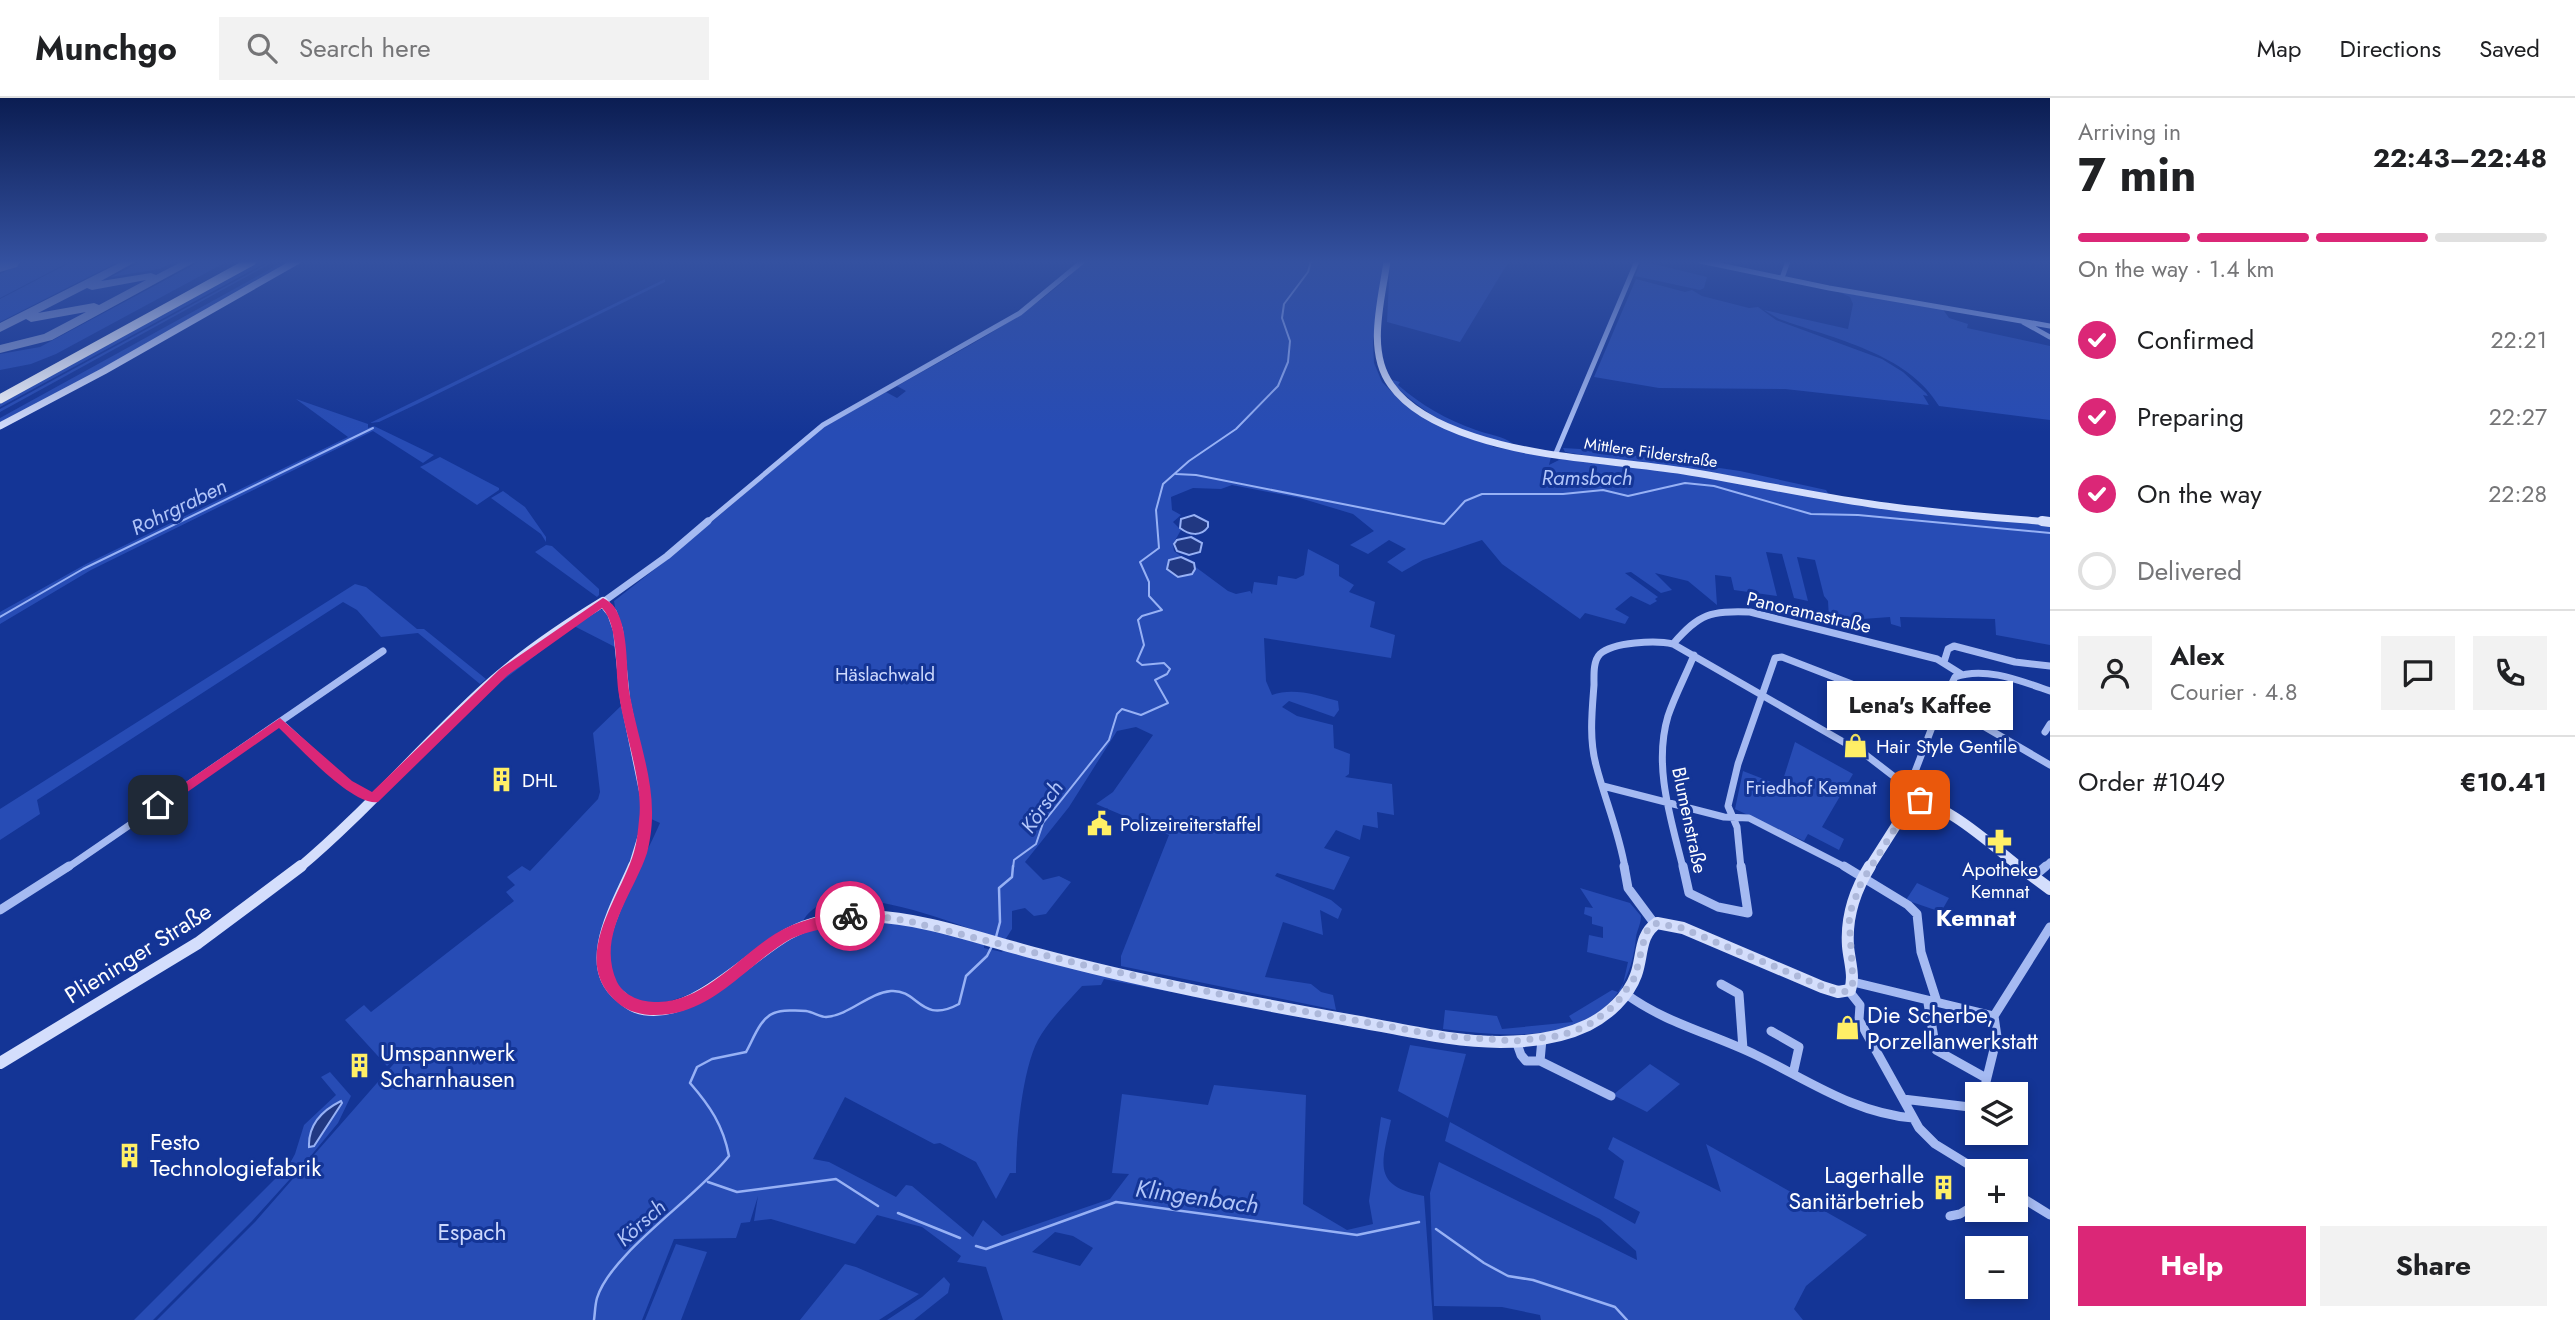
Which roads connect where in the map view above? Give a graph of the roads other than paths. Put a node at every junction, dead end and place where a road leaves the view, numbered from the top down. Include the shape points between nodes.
1 (136, 318) edge
2 (148, 318) edge
3 (198, 318) edge
4 (1009, 318) edge
5 (1381, 318) edge
6 (1613, 318) edge
7 (2013, 318) edge
8 (2019, 319) junction
9 (2050, 326) edge
10 (2050, 337) edge
11 (0, 392) edge
12 (0, 399) edge
13 (0, 426) edge
14 (1556, 453) junction
15 (2050, 523) edge
16 (603, 602) junction
17 (1673, 644) junction
18 (383, 651) dead end
19 (1693, 655) junction
20 (1944, 662) junction
21 (2050, 666) edge
22 (1961, 674) junction
23 (2050, 691) edge
24 (1761, 694) junction
25 (1942, 702) junction
26 (1937, 717) junction
27 (280, 722) junction
28 (2050, 724) edge
29 (2045, 732) dead end
30 (2050, 765) edge
31 (1603, 786) junction
32 (1905, 786) junction
33 (371, 797) junction
34 (1915, 801) junction
35 (1668, 804) junction
36 (1732, 817) junction
37 (2050, 862) edge
38 (1864, 877) junction
39 (2034, 877) junction
40 (2050, 889) edge
41 (0, 910) edge
42 (1654, 923) junction
43 (2050, 927) edge
44 (1721, 984) dead end
45 (1851, 986) junction
46 (1626, 994) junction
47 (1932, 1003) junction
48 (1994, 1016) junction
49 (1771, 1031) dead end
50 (1542, 1039) junction
51 (1516, 1041) junction
52 (1743, 1049) junction
53 (1540, 1061) junction
54 (0, 1063) edge
55 (1793, 1074) junction
56 (1986, 1078) junction
57 (1985, 1082) edge
58 (1611, 1096) dead end
59 (1903, 1099) junction
60 (1965, 1106) edge
61 (1913, 1118) junction
62 (1965, 1162) edge
63 (2028, 1201) edge
64 (1965, 1211) edge
65 (2050, 1215) edge
66 (1950, 1216) dead end

1 - 11 highway
2 - 12 highway
3 - 13 main road
4 - 16 street via 823,425 672,553
5 - 14 main road, Mittlere Filderstraße via 1378,354 1383,374 1395,391 1424,414 1491,442
6 - 14 street
7 - 8 street
8 - 9 street
8 - 10 street
14 - 15 main road, Mittlere Filderstraße via 1871,504
16 - 33 main road, Plieninger Straße via 504,672
16 - 51 main road via 618,635 646,811 641,852 604,945 606,976 620,997 634,1005 648,1009 683,1005 781,937 814,923 839,918 894,919 1275,1006 1478,1040
17 - 19 street
17 - 20 street, Panoramastraße via 1700,617 1742,612 1794,621
17 - 31 street via 1610,649 1597,657 1591,732
18 - 27 street
19 - 24 street
19 - 35 street, Blumenstraße via 1665,727 1662,763
20 - 21 street via 1954,646
20 - 22 street, Panoramastraße
22 - 23 street via 1984,674
22 - 25 street via 1951,681
24 - 26 street via 1775,658 1780,656
24 - 32 street via 1866,755
24 - 36 street via 1736,769 1728,806
25 - 26 street
25 - 30 street
26 - 32 street via 1911,782
27 - 33 street via 347,784
27 - 41 street
28 - 29 street
31 - 35 street
31 - 42 street via 1620,839 1628,888
32 - 34 street
33 - 54 main road, Plieninger Straße via 294,872 193,946
34 - 38 main road
34 - 39 main road via 1942,809
35 - 36 street
35 - 36 street, Blumenstraße via 1689,892 1746,914 1749,908
36 - 38 street via 1756,821
37 - 39 street
38 - 45 main road via 1849,918
38 - 47 street via 1916,912
39 - 40 main road
42 - 45 main road via 1682,928 1831,990
42 - 46 main road via 1646,932
43 - 48 street
44 - 52 street via 1739,994
45 - 47 street
45 - 59 street via 1860,1005 1859,1020
46 - 50 main road via 1585,1027
46 - 52 street via 1651,1012
47 - 48 street
47 - 56 street via 1936,1050
48 - 56 street via 1997,1038
49 - 55 street via 1799,1047
50 - 51 main road
50 - 53 street
51 - 53 street via 1519,1056 1533,1063
52 - 55 street
53 - 58 street
55 - 61 street via 1865,1110
56 - 57 street
59 - 60 street
59 - 61 street
61 - 62 street via 1929,1139
63 - 65 street
64 - 66 street

